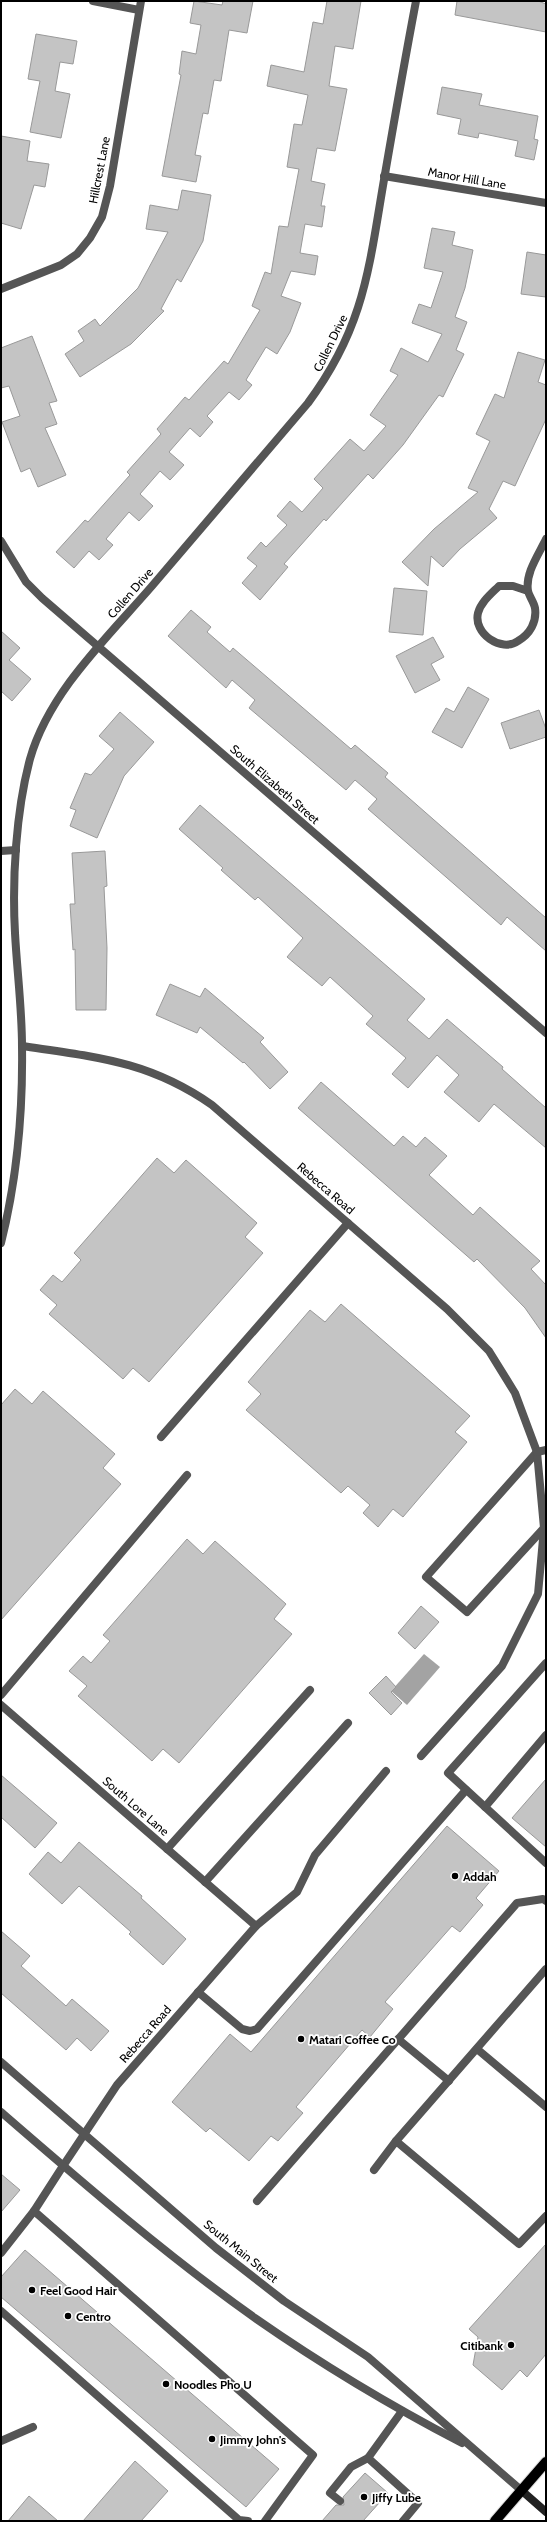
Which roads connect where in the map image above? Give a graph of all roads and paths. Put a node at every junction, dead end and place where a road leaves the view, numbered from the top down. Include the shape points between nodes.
1 (93, 1) edge
2 (141, 1) edge
3 (416, 1) edge
4 (139, 10) junction
5 (384, 176) junction
6 (546, 203) edge
7 (1, 289) edge
8 (546, 539) edge
9 (1, 541) edge
10 (528, 591) junction
11 (99, 648) junction
12 (16, 850) junction
13 (1, 851) edge
14 (546, 1033) edge
15 (22, 1046) junction
16 (348, 1223) junction
17 (1, 1243) edge
18 (161, 1437) dead end
19 (546, 1450) edge
20 (537, 1452) junction
21 (187, 1475) dead end
22 (544, 1528) junction
23 (545, 1666) edge
24 (310, 1690) dead end
25 (1, 1695) edge
26 (1, 1705) edge
27 (348, 1723) dead end
28 (546, 1735) edge
29 (421, 1756) dead end
30 (386, 1771) dead end
31 (466, 1790) junction
32 (485, 1807) junction
33 (167, 1849) junction
34 (546, 1863) edge
35 (205, 1882) junction
36 (546, 1901) edge
37 (256, 1926) junction
38 (546, 1970) edge
39 (198, 1992) junction
40 (398, 2039) junction
41 (477, 2049) junction
42 (1, 2062) edge
43 (449, 2081) junction
44 (546, 2107) edge
45 (1, 2112) edge
46 (83, 2133) junction
47 (396, 2141) junction
48 (63, 2166) junction
49 (374, 2170) dead end
50 (257, 2201) dead end
51 (34, 2211) junction
52 (546, 2216) edge
53 (1, 2253) edge
54 (1, 2311) edge
55 (402, 2412) junction
56 (33, 2428) dead end
57 (1, 2440) edge
58 (473, 2449) junction
59 (368, 2458) junction
60 (546, 2462) edge
61 (521, 2490) junction
62 (340, 2501) dead end
63 (546, 2512) edge
64 (248, 2521) edge
65 (265, 2521) edge
66 (403, 2521) edge
67 (495, 2521) edge

1 - 4 street
2 - 4 street, Hillcrest Lane
3 - 5 street, Collen Drive
4 - 7 street, Hillcrest Lane via 110,186 102,218 77,254 61,265
5 - 6 street, Manor Hill Lane
5 - 11 street, Collen Drive via 364,293 347,340 325,380
8 - 10 street via 531,570
9 - 11 street, South Elizabeth Street via 26,582
10 - 10 street via 513,586 499,586 486,600 478,613 479,627 487,638 500,644 514,644 526,636 534,623 535,607
11 - 12 street, Collen Drive via 77,673 42,730 31,757 19,810
11 - 14 street, South Elizabeth Street
12 - 13 street
12 - 15 street, Collen Drive via 14,930
15 - 16 street, Rebecca Road via 116,1060 170,1079 212,1105
15 - 17 street, Collen Drive via 20,1130 16,1169
16 - 18 street
16 - 20 street, Rebecca Road via 475,1335 502,1371 514,1393
19 - 20 street
20 - 22 street, Rebecca Road
20 - 22 street via 426,1577 467,1612
21 - 25 street
22 - 29 street, Rebecca Road via 538,1594 502,1666
23 - 31 street via 448,1773
24 - 33 street
26 - 33 street, South Lore Lane
27 - 35 street
28 - 32 street
30 - 37 street, Rebecca Road via 315,1855 297,1892
31 - 32 street
31 - 39 street via 257,2029 242,2029
32 - 34 street
33 - 35 street, South Lore Lane
35 - 37 street, South Lore Lane
36 - 40 street via 543,1899 517,1904
37 - 39 street, Rebecca Road
38 - 41 street
39 - 46 street, Rebecca Road via 117,2085
40 - 43 street
40 - 50 street
41 - 43 street
41 - 44 street
42 - 46 street, South Main Street
43 - 47 street
45 - 48 street, South Main Street
46 - 48 street, Rebecca Road
46 - 58 street, South Main Street via 216,2248 284,2301 368,2357
47 - 49 street
47 - 52 street via 519,2244
48 - 51 street, Rebecca Road
48 - 55 street, South Main Street via 256,2318
51 - 53 street, Rebecca Road
51 - 65 street via 312,2455
54 - 64 street via 239,2520
55 - 58 street, South Main Street
55 - 59 street
56 - 57 street
58 - 61 street, South Main Street
59 - 62 street via 351,2468 330,2493
59 - 66 street via 418,2503
60 - 61 main road
61 - 63 main road, South Main Street
61 - 67 main road

